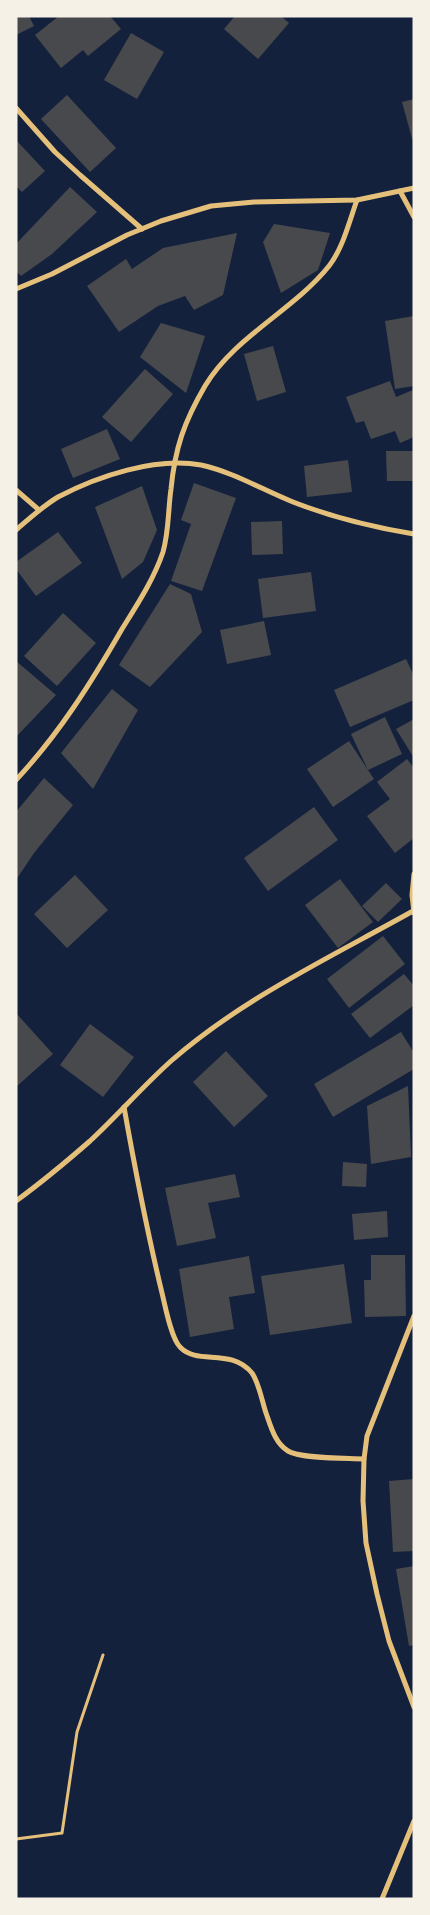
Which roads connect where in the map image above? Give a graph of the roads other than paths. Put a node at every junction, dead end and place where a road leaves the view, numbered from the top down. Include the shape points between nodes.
1 (16, 108) edge
2 (414, 188) edge
3 (400, 191) junction
4 (357, 200) junction
5 (414, 218) edge
6 (142, 229) junction
7 (16, 289) edge
8 (174, 464) junction
9 (16, 490) edge
10 (38, 510) junction
11 (16, 530) edge
12 (414, 534) edge
13 (16, 780) edge
14 (414, 874) edge
15 (414, 912) edge
16 (124, 1107) junction
17 (16, 1201) edge
18 (414, 1316) edge
19 (364, 1459) junction
20 (414, 1707) edge
21 (414, 1821) edge
22 (382, 1899) edge

1 - 6 street via 55,152
2 - 3 street
3 - 4 street
3 - 5 street
4 - 6 street via 211,206
4 - 8 street via 329,265 306,290 236,348 206,384 180,435
6 - 7 street
8 - 10 street via 128,469 94,481
8 - 12 street via 201,466 239,478 348,522
8 - 13 street via 170,519 162,553 145,591 85,693 56,735
9 - 10 street
10 - 11 street
14 - 15 street
15 - 16 street via 226,1019 171,1061
16 - 17 street via 40,1184
16 - 19 street via 153,1255 169,1322 179,1346 194,1355 240,1362 253,1375 278,1442 290,1452
18 - 19 street via 367,1436
19 - 20 street via 366,1543 389,1641
21 - 22 street

